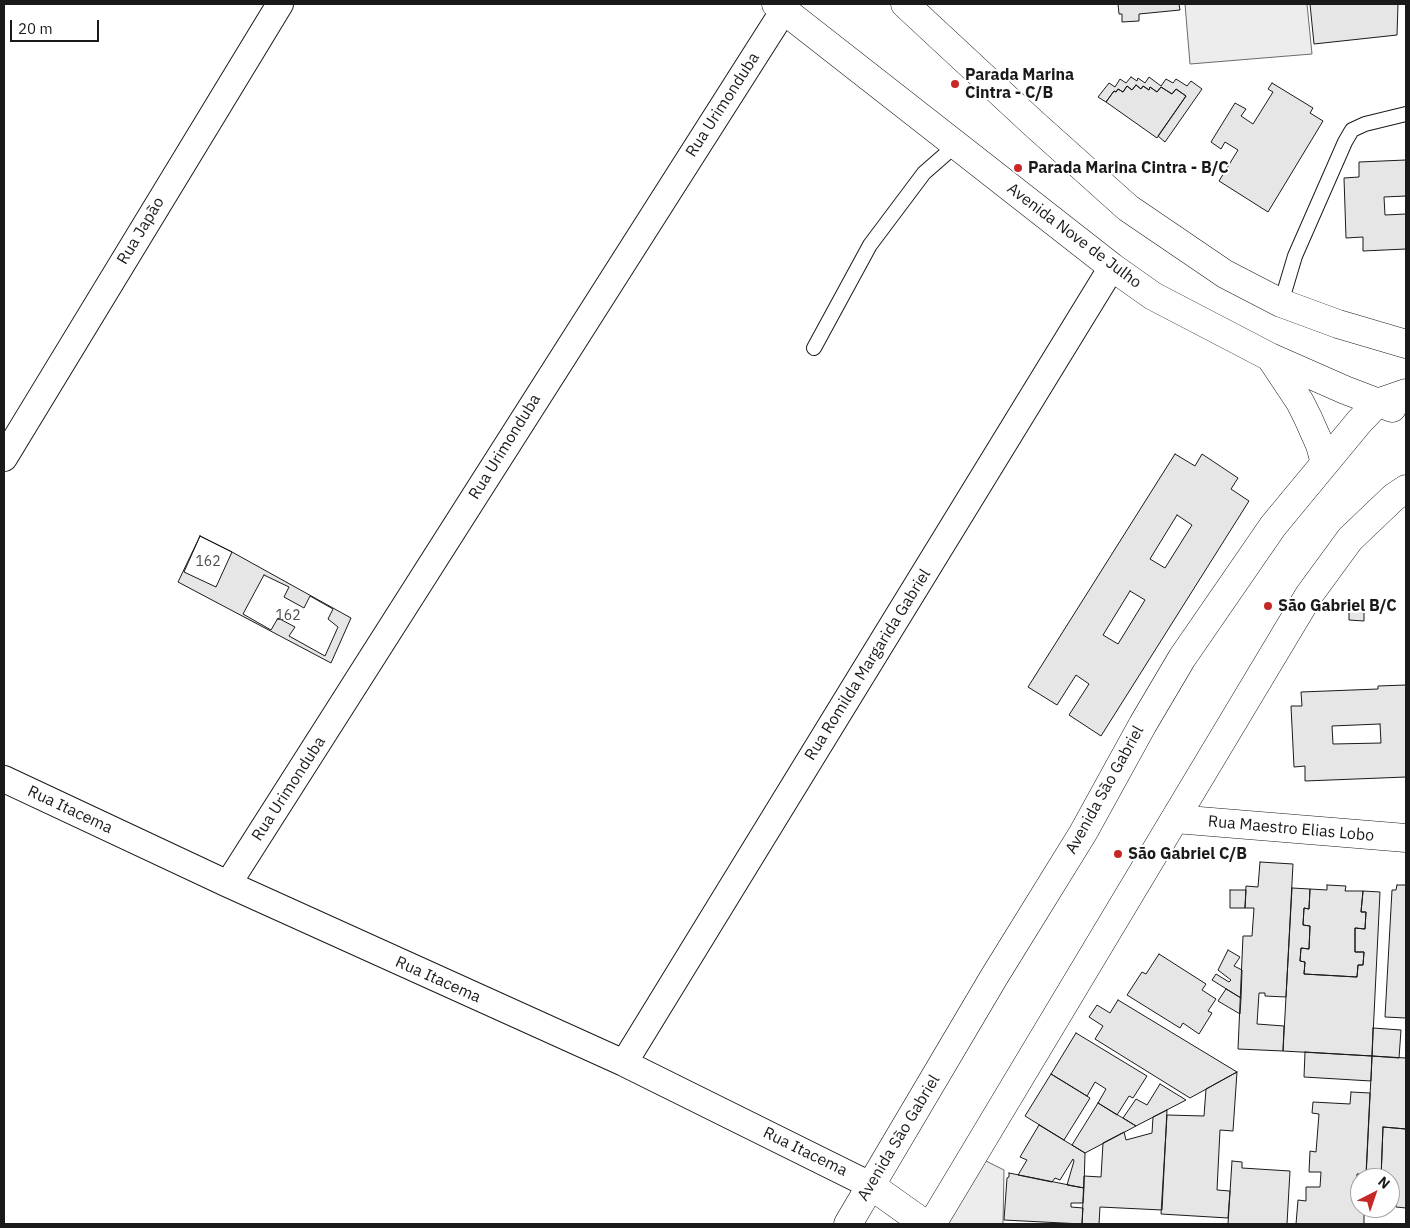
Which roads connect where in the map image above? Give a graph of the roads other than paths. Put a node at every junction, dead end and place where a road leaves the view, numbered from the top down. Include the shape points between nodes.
1 (280, 4) edge
2 (905, 4) edge
3 (780, 7) edge
4 (1406, 114) edge
5 (956, 145) junction
6 (1112, 267) junction
7 (1281, 303) junction
8 (1406, 344) edge
9 (814, 348) dead end
10 (1270, 357) junction
11 (1406, 393) edge
12 (1377, 403) junction
13 (1406, 412) edge
14 (4, 458) edge
15 (1325, 463) junction
16 (1406, 489) edge
17 (4, 779) edge
18 (1175, 819) junction
19 (1406, 838) edge
20 (228, 884) junction
21 (624, 1063) junction
22 (870, 1185) junction
23 (848, 1224) edge
24 (924, 1224) edge
25 (932, 1224) edge

1 - 14 street, Rua Japão
2 - 7 main road via 1128,208 1225,274
3 - 5 main road, Avenida Nove de Julho
3 - 20 street, Rua Urimonduba
4 - 7 lane via 1352,130 1295,256
5 - 6 main road, Avenida Nove de Julho
5 - 9 lane via 924,173 870,245
6 - 10 main road, Avenida Nove de Julho via 1153,296
6 - 21 street, Rua Romilda Margarida Gabriel
7 - 8 main road
10 - 12 main road, Avenida Nove de Julho
10 - 15 main road via 1300,402
11 - 12 main road, Avenida São Gabriel
12 - 13 main road, Avenida Nove de Julho
12 - 15 main road, Avenida São Gabriel
15 - 22 main road, Avenida São Gabriel via 1273,526 1182,658 1083,833
16 - 18 main road via 1350,539 1309,595
17 - 20 street, Rua Itacema
18 - 19 main road, Rua Maestro Elias Lobo
18 - 25 main road
20 - 21 street, Rua Itacema
21 - 22 street, Rua Itacema
22 - 23 main road, Avenida São Gabriel
22 - 24 main road

